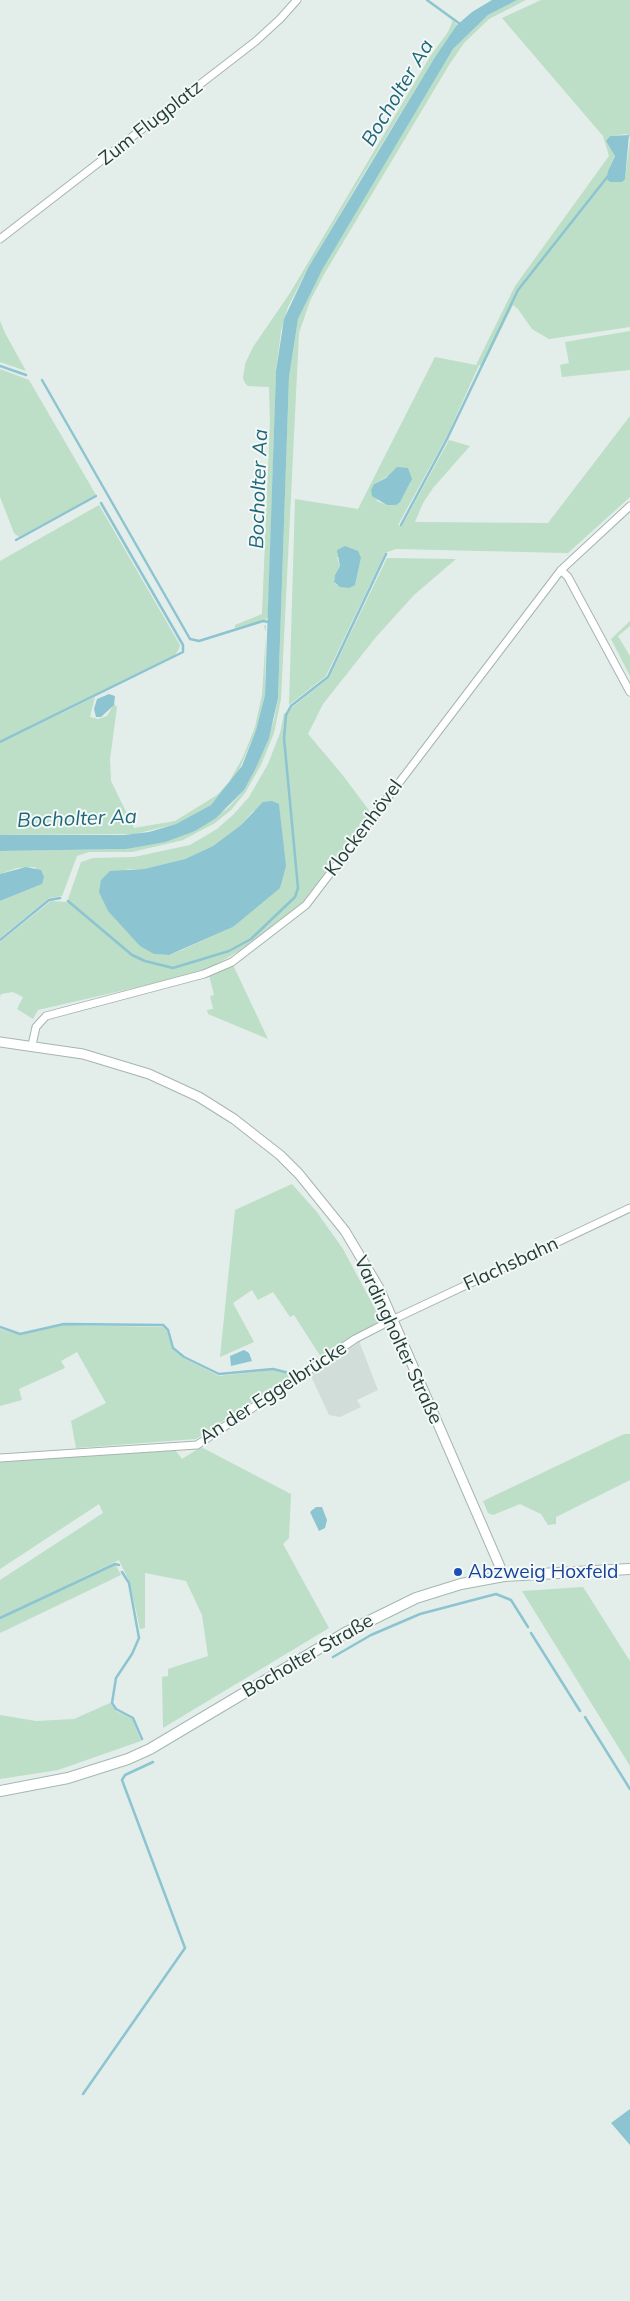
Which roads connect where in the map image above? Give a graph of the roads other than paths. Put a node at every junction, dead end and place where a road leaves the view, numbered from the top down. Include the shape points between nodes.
1 (297, 0) edge
2 (0, 239) edge
3 (630, 506) edge
4 (561, 570) junction
5 (630, 692) edge
6 (0, 1042) edge
7 (32, 1045) junction
8 (630, 1208) edge
9 (392, 1320) junction
10 (0, 1458) edge
11 (630, 1569) edge
12 (504, 1576) junction
13 (0, 1791) edge

1 - 2 street, Zum Flugplatz via 256,41
3 - 4 street, Klockenhövel
4 - 5 street via 568,577
4 - 7 street, Klockenhövel via 306,904 232,962 204,974 46,1016 36,1027
6 - 7 street, Vardingholter Straße
7 - 9 street, Vardingholter Straße via 83,1054 150,1074 234,1118 280,1155 346,1231 379,1288
8 - 9 street, Flachsbahn
9 - 10 street, An der Eggelbrücke via 354,1339 196,1445
9 - 12 street, Vardingholter Straße
11 - 12 main road, Bocholter Straße
12 - 13 main road, Bocholter Straße via 461,1584 416,1598 362,1623 194,1724 128,1759 68,1778

